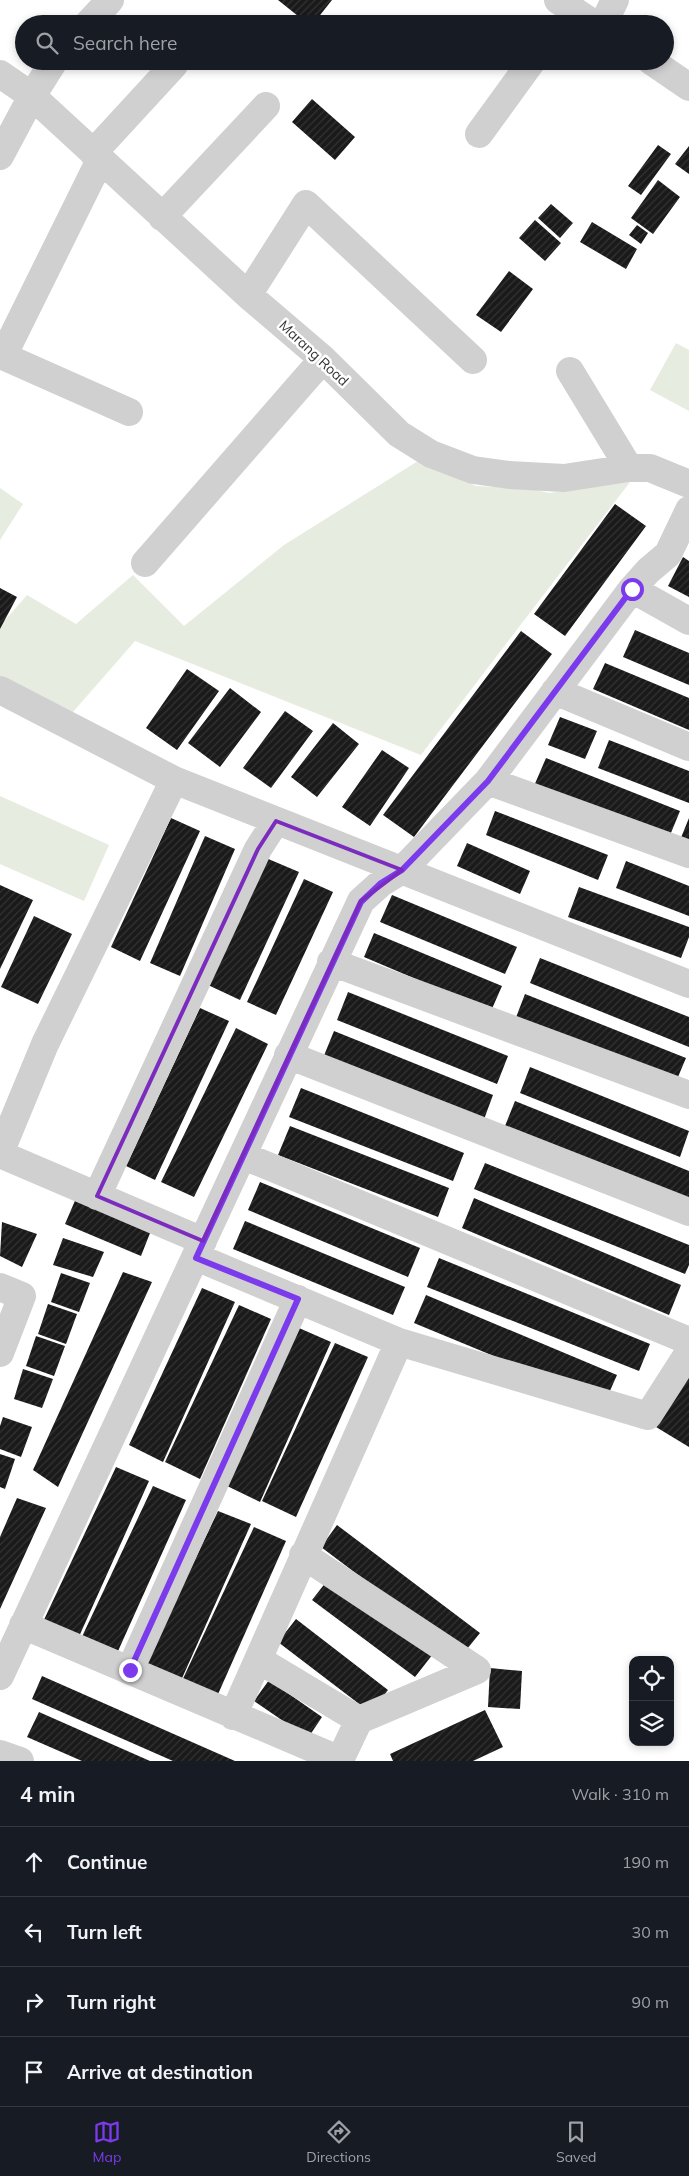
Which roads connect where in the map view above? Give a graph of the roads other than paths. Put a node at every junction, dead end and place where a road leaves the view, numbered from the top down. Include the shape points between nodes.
1 (110, 0) edge
2 (616, 0) edge
3 (96, 15) edge
4 (607, 15) edge
5 (48, 70) edge
6 (169, 70) edge
7 (525, 70) edge
8 (664, 70) edge
9 (0, 74) edge
10 (689, 87) edge
11 (32, 96) junction
12 (266, 106) dead end
13 (479, 134) dead end
14 (0, 156) edge
15 (97, 156) junction
16 (162, 217) junction
17 (248, 295) junction
18 (6, 332) edge
19 (323, 359) junction
20 (473, 360) dead end
21 (570, 370) dead end
22 (129, 412) dead end
23 (629, 468) junction
24 (689, 484) edge
25 (686, 515) edge
26 (145, 563) dead end
27 (640, 580) junction
28 (689, 621) edge
29 (0, 690) edge
30 (555, 691) junction
31 (689, 747) edge
32 (174, 780) junction
33 (488, 781) junction
34 (276, 821) junction
35 (689, 854) edge
36 (402, 870) junction
37 (331, 962) junction
38 (689, 984) edge
39 (288, 1055) junction
40 (689, 1095) edge
41 (0, 1154) edge
42 (244, 1156) junction
43 (97, 1196) junction
44 (689, 1212) edge
45 (200, 1249) junction
46 (11, 1292) edge
47 (298, 1299) junction
48 (689, 1340) edge
49 (399, 1342) junction
50 (0, 1352) edge
51 (689, 1352) edge
52 (304, 1555) junction
53 (23, 1625) junction
54 (259, 1660) junction
55 (130, 1670) junction
56 (0, 1676) edge
57 (233, 1716) junction
58 (359, 1720) junction
59 (0, 1754) edge
60 (20, 1761) edge
61 (340, 1761) edge

1 - 3 street
2 - 4 street
5 - 11 street
6 - 15 street
7 - 13 street
8 - 10 street
9 - 11 street, Marang Road
11 - 14 street
11 - 15 street, Marang Road
12 - 16 street
15 - 16 street, Marang Road
15 - 18 street
16 - 17 street, Marang Road
17 - 19 street, Marang Road
17 - 20 street via 306,204
18 - 22 street via 3,356
19 - 23 street, Marang Road via 400,434 432,454 473,470 564,478
19 - 26 street
21 - 23 street
23 - 24 street, Marang Road via 650,468
25 - 27 street via 668,554
27 - 28 street
27 - 30 street
29 - 32 street
30 - 31 street
30 - 33 street
32 - 34 street
32 - 41 street via 45,1044
33 - 35 street
33 - 36 street
34 - 36 street
34 - 43 street via 258,849
36 - 37 street via 381,883 361,902
36 - 38 street
37 - 39 street
37 - 40 street
39 - 42 street
39 - 44 street
41 - 43 street
42 - 45 street
42 - 48 street
43 - 45 street
45 - 47 street
45 - 53 street
46 - 50 street
47 - 49 street
47 - 55 street
49 - 51 street via 648,1416
49 - 52 street
52 - 54 street
52 - 58 street via 477,1670
53 - 55 street
53 - 56 street
54 - 57 street
54 - 58 street
55 - 57 street
57 - 61 street
58 - 61 street
59 - 60 street

